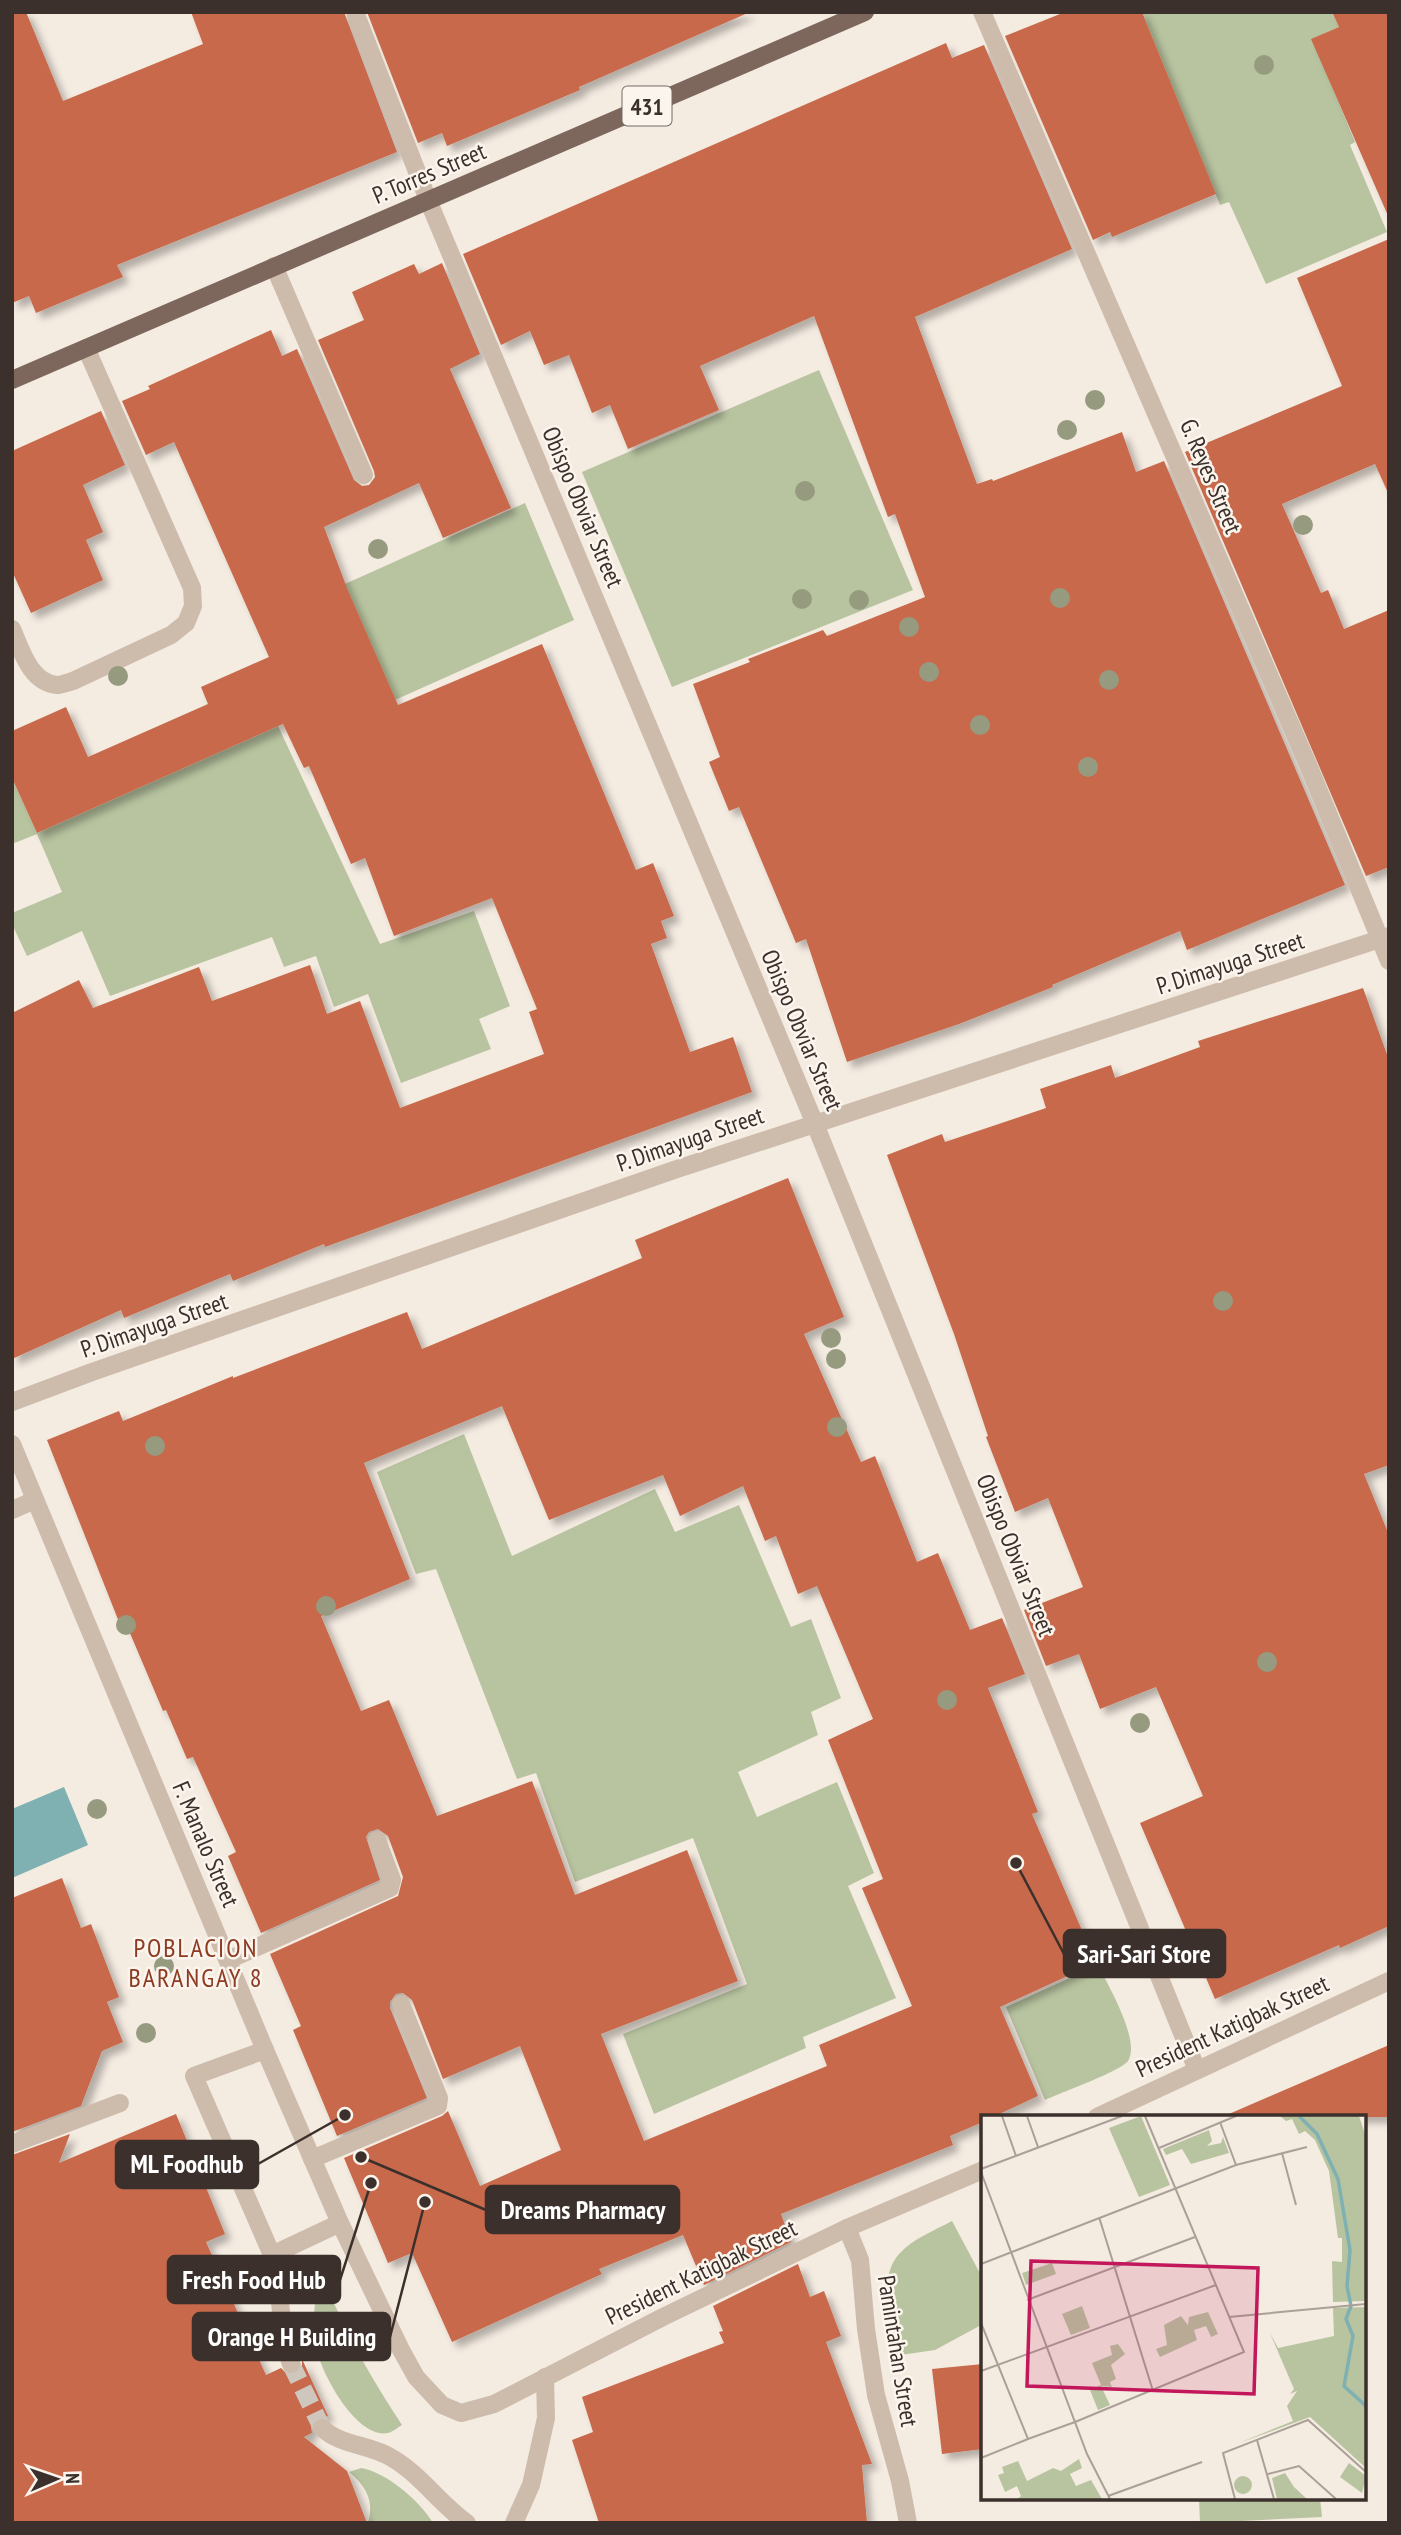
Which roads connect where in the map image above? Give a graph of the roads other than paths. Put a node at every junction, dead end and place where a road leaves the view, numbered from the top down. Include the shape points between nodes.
1 (355, 12) edge
2 (865, 12) edge
3 (982, 12) edge
4 (428, 200) junction
5 (274, 266) junction
6 (86, 348) junction
7 (12, 380) edge
8 (364, 475) dead end
9 (12, 629) edge
10 (1384, 938) edge
11 (1389, 961) edge
12 (815, 1124) junction
13 (12, 1402) edge
14 (12, 1444) edge
15 (35, 1500) junction
16 (12, 1510) edge
17 (377, 1840) dead end
18 (228, 1960) junction
19 (1389, 1980) edge
20 (401, 2004) dead end
21 (265, 2050) junction
22 (1197, 2070) junction
23 (120, 2103) dead end
24 (1101, 2115) edge
25 (12, 2144) edge
26 (312, 2159) junction
27 (981, 2171) edge
28 (340, 2223) junction
29 (847, 2228) junction
30 (272, 2255) junction
31 (291, 2364) tunnel mouth
32 (545, 2377) junction
33 (442, 2405) joint
34 (322, 2428) tunnel mouth
35 (526, 2499) junction
36 (467, 2523) edge
37 (507, 2523) edge
38 (514, 2523) edge
39 (908, 2523) edge

1 - 4 street, Obispo Obviar Street
2 - 4 main road, P. Torres Street / 431
3 - 10 street, G. Reyes Street
4 - 5 main road, P. Torres Street / 431
4 - 12 street, Obispo Obviar Street
5 - 6 main road, P. Torres Street / 431
5 - 8 street
6 - 7 main road, P. Torres Street / 431
6 - 9 street via 192,589 193,606 186,623 171,635 57,685 31,670
10 - 11 street, G. Reyes Street
10 - 12 street, P. Dimayuga Street
12 - 13 street, P. Dimayuga Street via 677,1168
12 - 22 street, Obispo Obviar Street
14 - 15 street, F. Manalo Street
15 - 16 street
15 - 18 street, F. Manalo Street
17 - 18 street via 392,1880 390,1888
18 - 21 street, F. Manalo Street
19 - 22 street, President Katigbak Street
20 - 26 street via 439,2098 438,2106
21 - 26 street, F. Manalo Street
21 - 30 street via 194,2076
22 - 24 street, President Katigbak Street
23 - 25 street
26 - 28 street, F. Manalo Street
27 - 29 street, President Katigbak Street
28 - 30 street
28 - 33 street, F. Manalo Street via 416,2377
29 - 32 street, President Katigbak Street
29 - 39 street, Pamintahan Street via 860,2260 876,2395
30 - 31 street
32 - 33 street, President Katigbak Street via 476,2410 461,2413
32 - 35 street via 546,2418
34 - 36 street via 335,2438 391,2457
35 - 37 street
35 - 38 street

